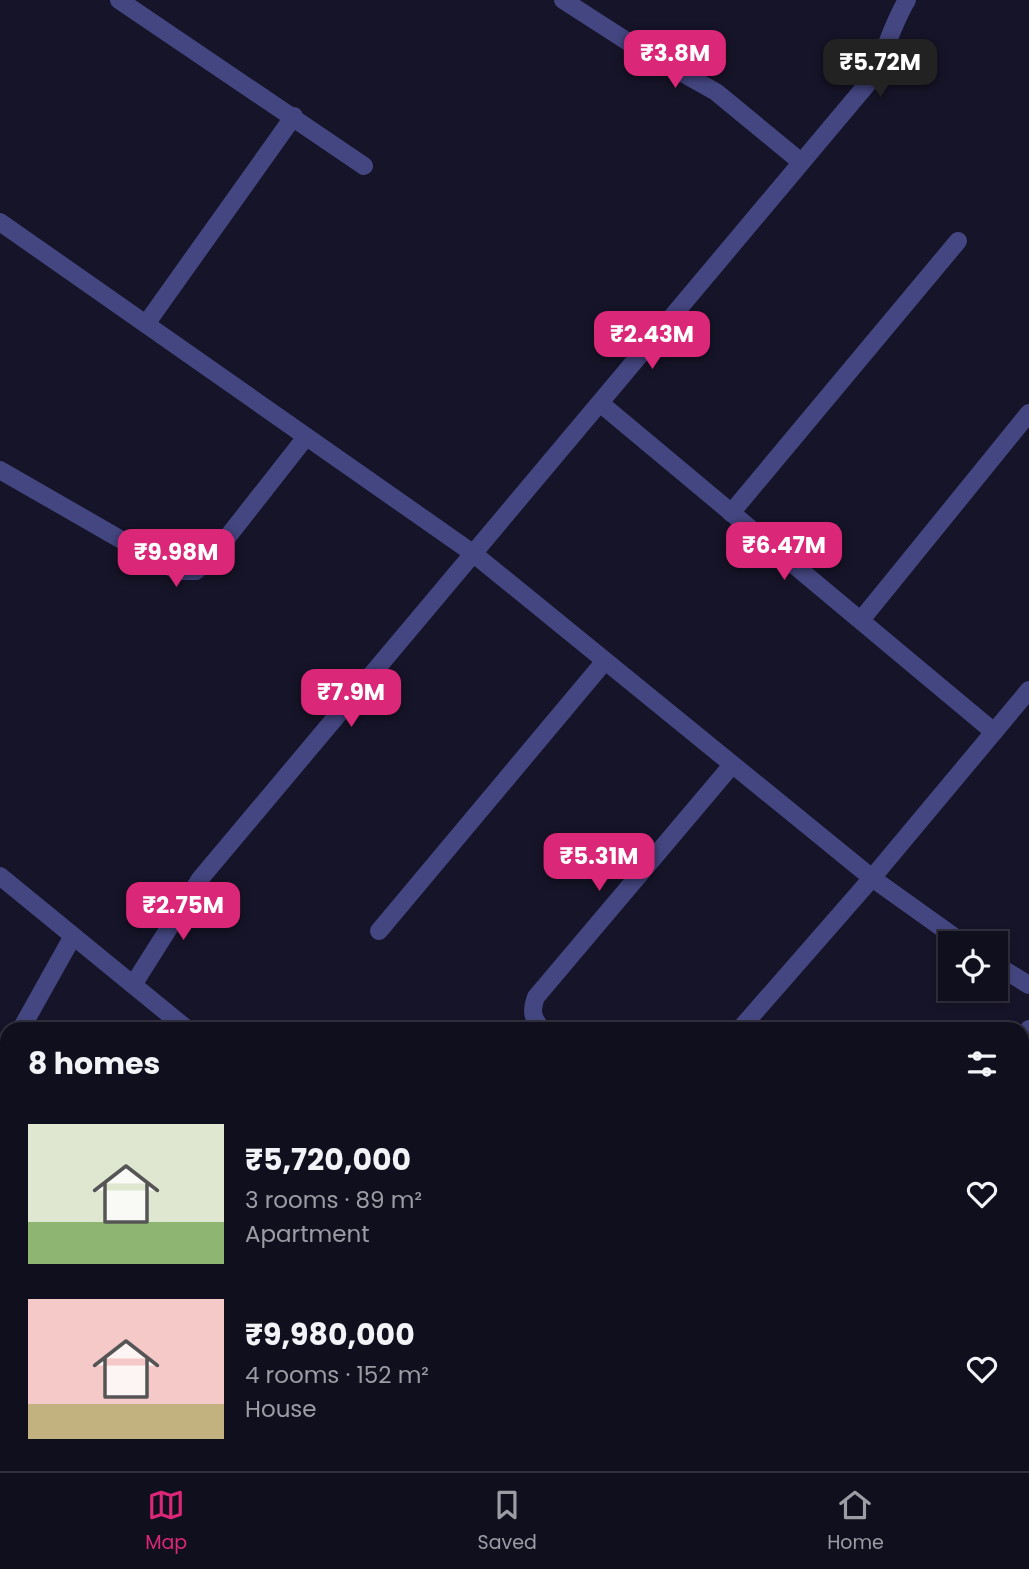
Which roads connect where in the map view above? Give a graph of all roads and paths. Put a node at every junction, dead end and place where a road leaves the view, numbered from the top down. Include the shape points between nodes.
1 (119, 0) edge
2 (564, 0) edge
3 (907, 0) edge
4 (293, 116) junction
5 (802, 162) junction
6 (364, 166) dead end
7 (0, 222) edge
8 (958, 241) dead end
9 (146, 324) junction
10 (600, 403) junction
11 (1029, 412) edge
12 (306, 437) junction
13 (0, 470) edge
14 (731, 513) junction
15 (474, 554) junction
16 (861, 620) junction
17 (606, 661) junction
18 (1029, 690) edge
19 (994, 732) junction
20 (732, 765) junction
21 (0, 876) edge
22 (872, 878) junction
23 (379, 931) dead end
24 (946, 931) edge
25 (73, 936) junction
26 (1008, 972) edge
27 (133, 985) junction
28 (1029, 985) edge
29 (25, 1022) edge
30 (179, 1022) edge
31 (536, 1022) edge
32 (746, 1022) edge

1 - 4 street
2 - 5 street via 716,92
3 - 5 street via 869,82
4 - 6 street
4 - 9 street
5 - 10 street
7 - 9 street
8 - 14 street
9 - 12 street
10 - 14 street
10 - 15 street
11 - 16 street
12 - 13 street via 196,571 165,565
12 - 15 street
14 - 16 street
15 - 17 street
15 - 27 street via 200,879
16 - 19 street
17 - 20 street
17 - 23 street
18 - 19 street
19 - 22 street
20 - 22 street
20 - 31 street via 536,997 532,1009
21 - 25 street
22 - 24 street
22 - 32 street
25 - 27 street
25 - 29 street
26 - 28 street
27 - 30 street

